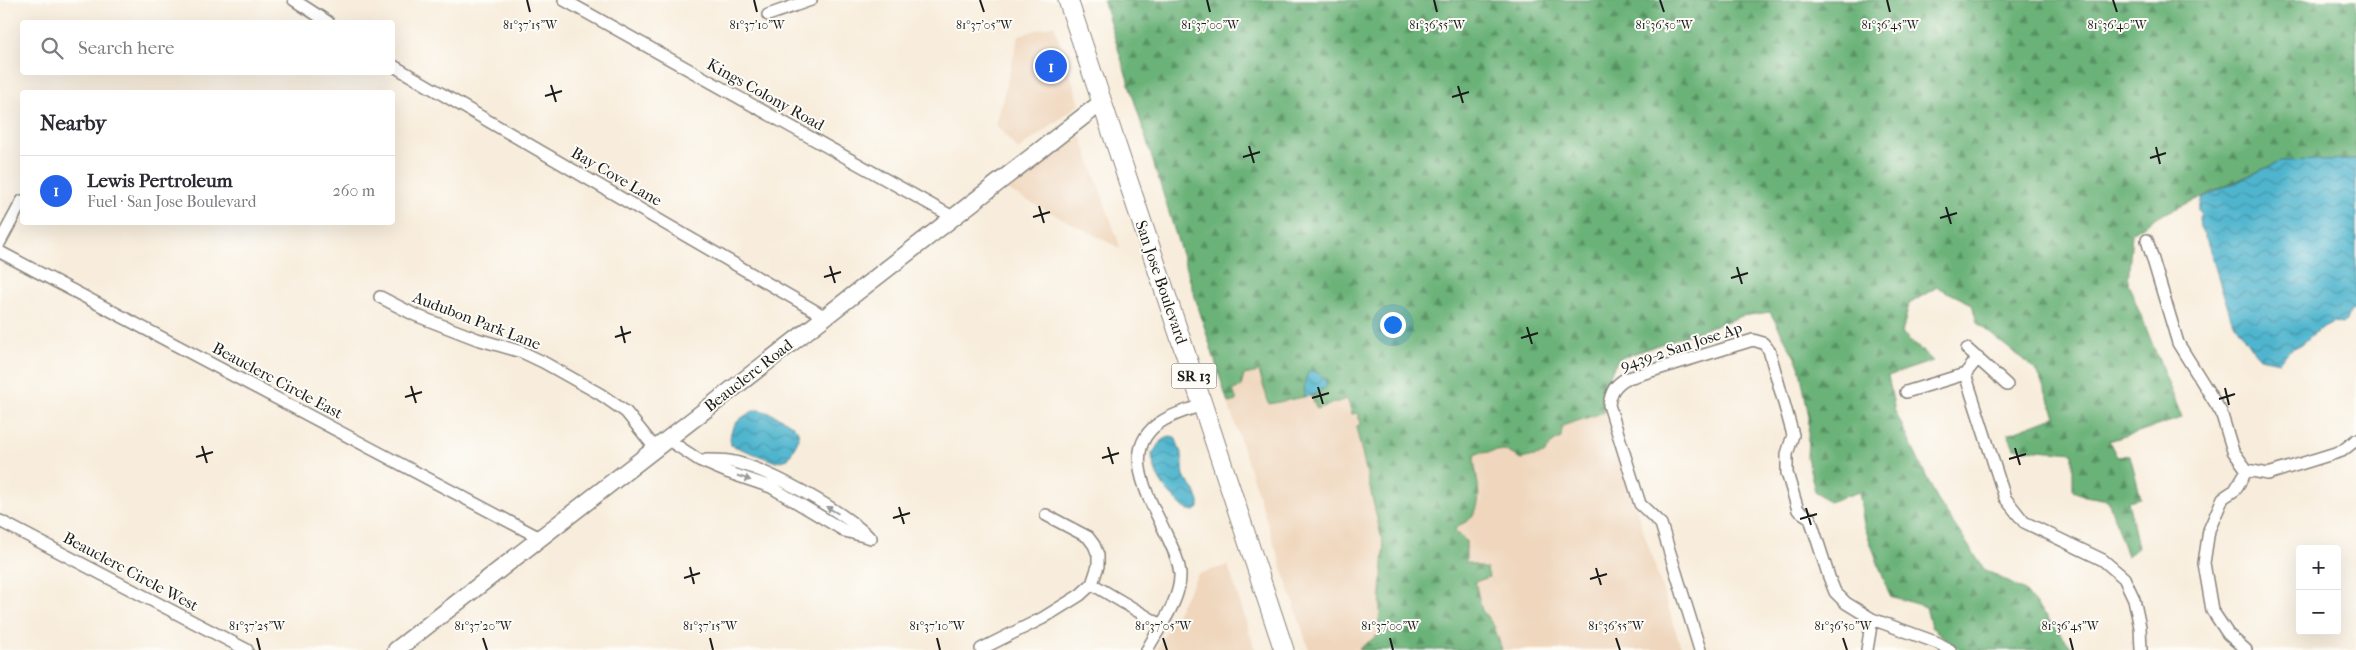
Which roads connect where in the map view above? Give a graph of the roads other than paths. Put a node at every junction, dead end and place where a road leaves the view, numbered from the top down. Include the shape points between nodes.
1 (294, 0) edge
2 (564, 0) edge
3 (811, 0) edge
4 (1068, 0) edge
5 (768, 14) dead end
6 (325, 20) edge
7 (395, 67) edge
8 (1102, 102) junction
9 (20, 205) edge
10 (953, 217) junction
11 (2147, 240) dead end
12 (0, 242) edge
13 (0, 252) edge
14 (380, 297) dead end
15 (824, 316) junction
16 (1967, 349) dead end
17 (1978, 358) junction
18 (1965, 374) junction
19 (2007, 385) dead end
20 (1906, 392) dead end
21 (1203, 405) junction
22 (2356, 440) edge
23 (661, 443) junction
24 (699, 460) junction
25 (2248, 470) junction
26 (797, 489) junction
27 (790, 499) junction
28 (1046, 515) dead end
29 (0, 521) edge
30 (540, 538) junction
31 (1092, 584) junction
32 (1872, 620) junction
33 (1161, 625) junction
34 (980, 649) edge
35 (247, 650) edge
36 (396, 650) edge
37 (1147, 650) edge
38 (1284, 650) edge
39 (1700, 650) edge
40 (1866, 650) edge
41 (1950, 650) edge
42 (2141, 650) edge
43 (2246, 650) edge

1 - 6 street
2 - 10 street, Kings Colony Road
3 - 5 street
4 - 8 main road, San Jose Boulevard / SR 13
7 - 15 street, Bay Cove Lane
8 - 10 street, Beauclerc Road
8 - 21 main road, San Jose Boulevard / SR 13
9 - 12 street
10 - 15 street, Beauclerc Road
11 - 25 street via 2178,343 2221,412 2233,452
13 - 30 street, Beauclerc Circle East
14 - 23 street, Audubon Park Lane via 415,315 543,362 600,394
15 - 23 street, Beauclerc Road
16 - 17 street
17 - 18 street
17 - 19 street
18 - 20 street
18 - 42 street via 2005,498 2024,522 2103,560 2124,578 2134,599
21 - 33 street via 1156,425 1141,449 1142,478 1179,563 1179,587
21 - 38 main road, San Jose Boulevard / SR 13
22 - 25 street via 2342,451 2268,474
23 - 24 street, Audubon Park Lane
23 - 30 street, Beauclerc Road
24 - 26 street via 730,461
24 -> 27 street, Audubon Park Lane via 771,487
25 - 43 street via 2236,490 2223,498 2209,530 2204,564 2212,610 2228,634
26 - 27 street
27 -> 26 street, Audubon Park Lane via 845,531 871,538 852,521
28 - 31 street via 1088,537 1094,545 1098,566
29 - 35 street, Beauclerc Circle West
30 - 36 street, Beauclerc Road
31 - 33 street
31 - 34 street via 1043,618
32 - 39 street, 9439-2 San Jose Ap via 1835,592 1810,518 1798,510 1787,473 1787,454 1793,435 1769,350 1763,343 1753,340 1625,379 1610,394 1609,405 1640,504 1661,524
32 - 40 street
32 - 41 street, 9439-2 San Jose Ap via 1938,642
33 - 37 street

